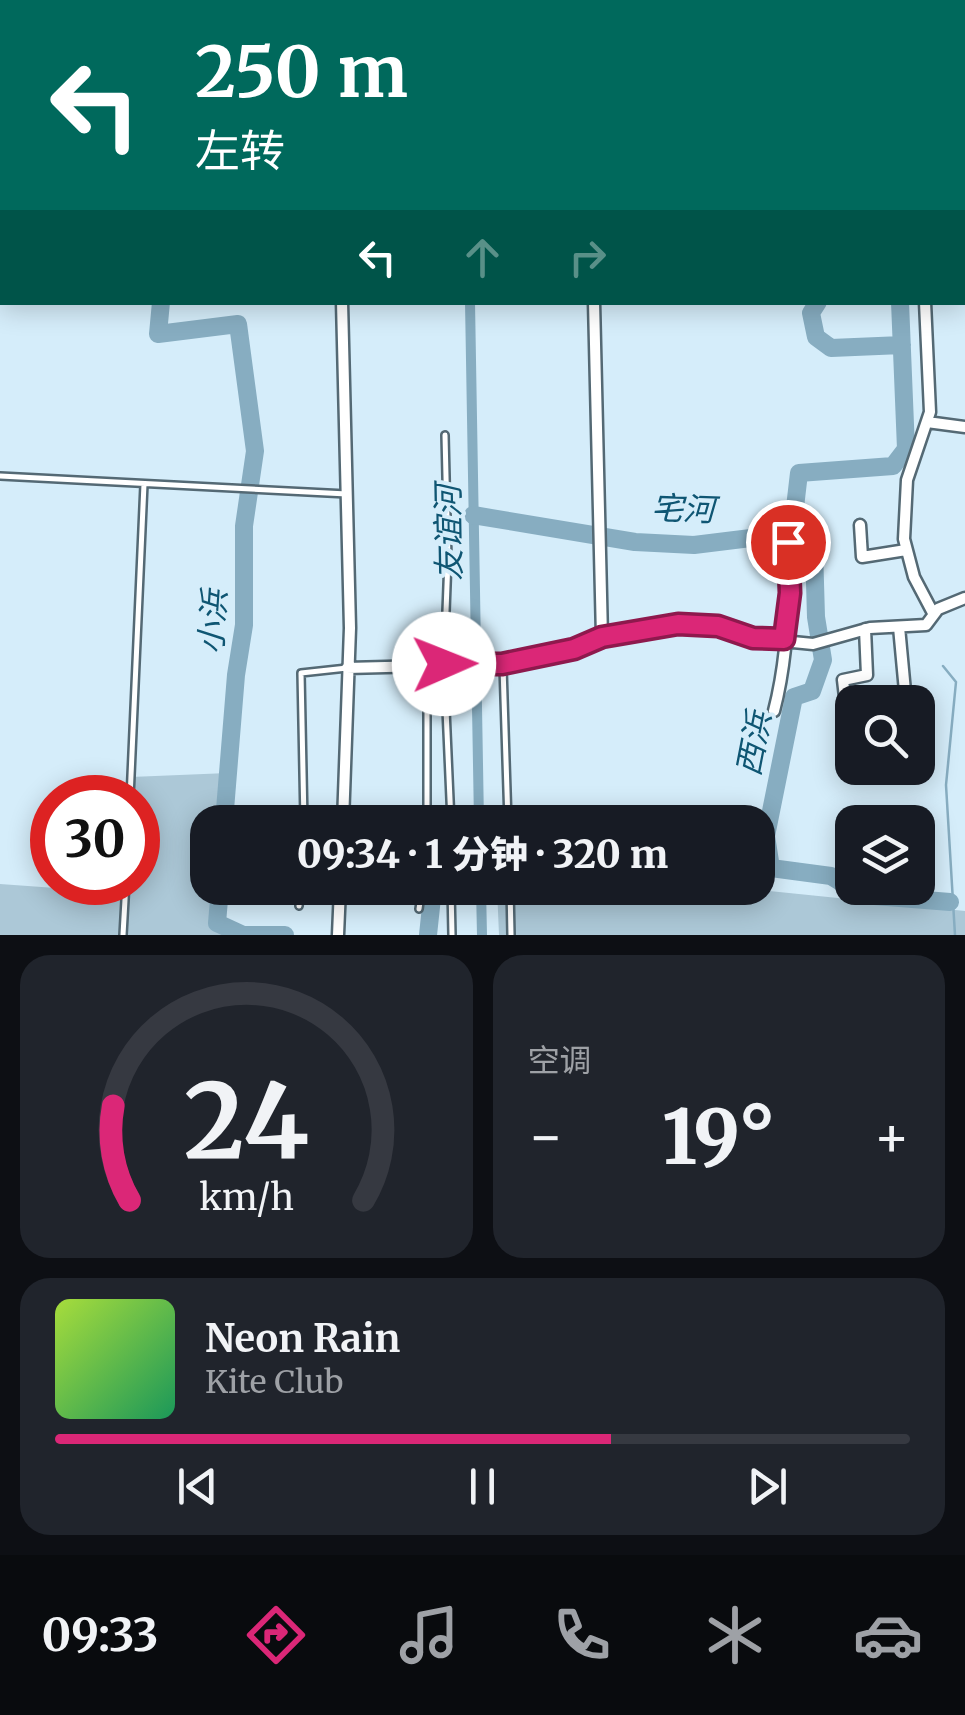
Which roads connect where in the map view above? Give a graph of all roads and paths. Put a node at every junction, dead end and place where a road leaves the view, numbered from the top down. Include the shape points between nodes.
1 (342, 305) edge
2 (594, 305) edge
3 (925, 305) edge
4 (927, 422) junction
5 (965, 426) edge
6 (444, 435) dead end
7 (0, 476) edge
8 (144, 484) junction
9 (347, 494) junction
10 (860, 525) dead end
11 (788, 542) dead end
12 (906, 550) junction
13 (965, 598) edge
14 (934, 613) junction
15 (898, 627) junction
16 (865, 629) junction
17 (602, 637) junction
18 (784, 639) junction
19 (502, 664) junction
20 (422, 665) junction
21 (448, 665) junction
22 (347, 668) junction
23 (844, 685) edge
24 (904, 685) edge
25 (774, 712) dead end
26 (131, 775) edge
27 (304, 805) edge
28 (343, 805) edge
29 (427, 805) edge
30 (451, 805) edge
31 (507, 805) edge
32 (125, 905) edge
33 (339, 905) edge
34 (419, 905) edge
35 (451, 905) edge
36 (510, 905) edge
37 (419, 908) dead end
38 (124, 935) edge
39 (338, 935) edge
40 (452, 935) edge
41 (511, 935) edge

1 - 9 street
2 - 17 street
3 - 4 street
4 - 5 street
4 - 12 street via 904,500
6 - 21 lane
7 - 8 lane
8 - 9 lane
8 - 26 lane
9 - 22 street
10 - 12 street via 862,557
11 - 18 street
12 - 14 street
13 - 14 street
14 - 15 street via 926,625
15 - 16 street
15 - 24 street
16 - 18 street via 822,644
16 - 23 street via 867,675
17 - 18 street via 678,624
17 - 19 street
18 - 25 street
19 - 21 street
19 - 31 lane
20 - 21 street
20 - 22 street
20 - 29 lane
21 - 30 lane
22 - 27 lane via 301,672
22 - 28 street
32 - 38 lane
33 - 39 street
34 - 37 lane
35 - 40 lane
36 - 41 lane

